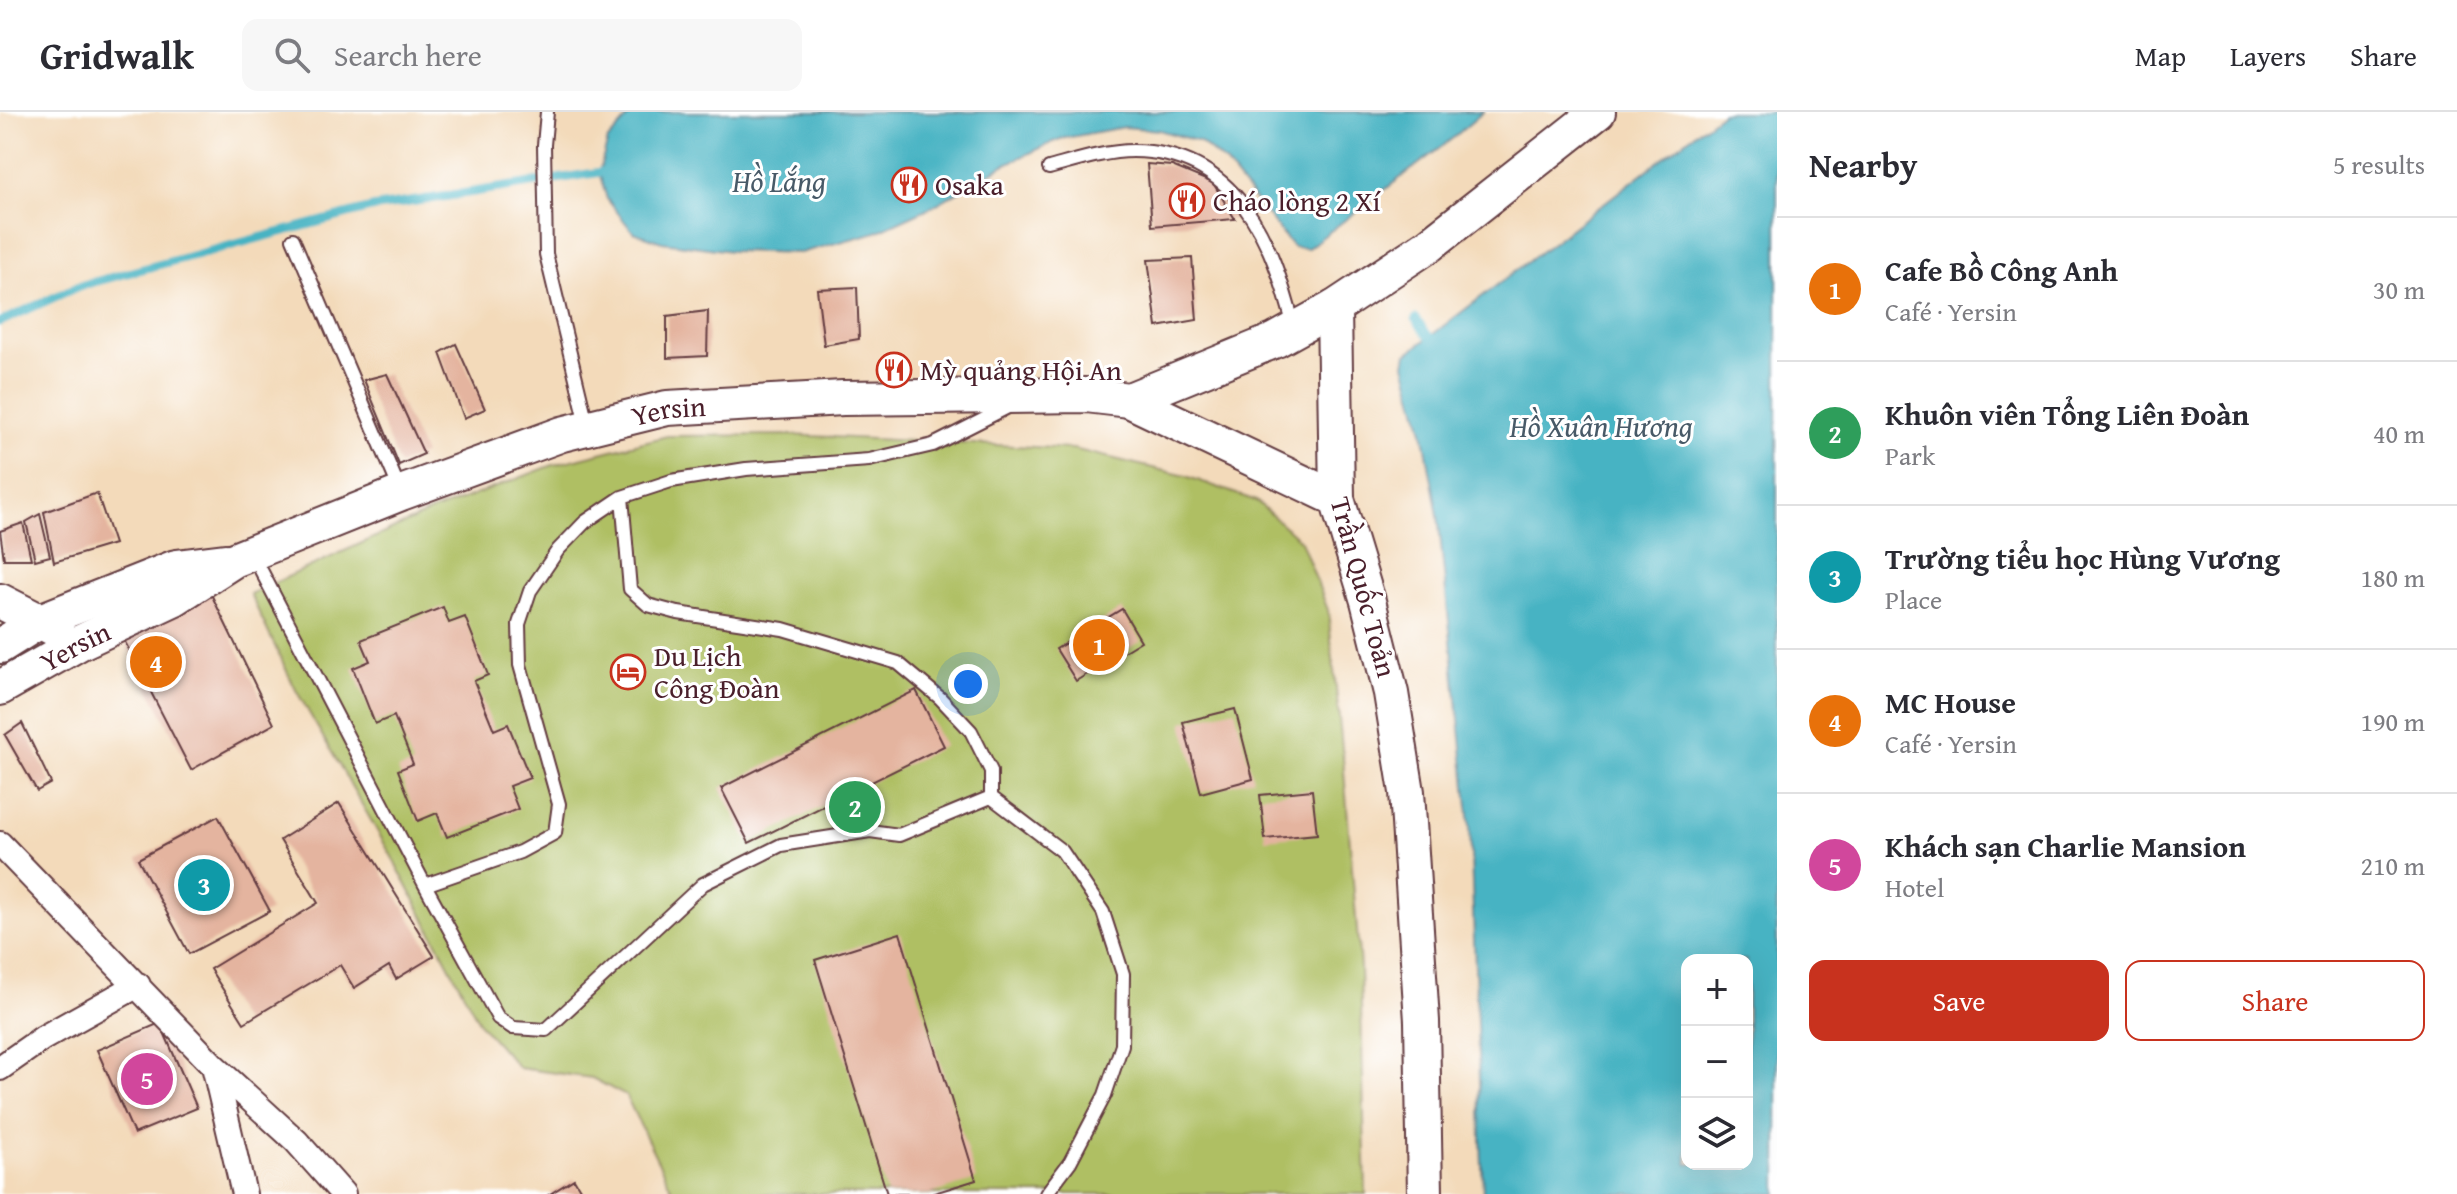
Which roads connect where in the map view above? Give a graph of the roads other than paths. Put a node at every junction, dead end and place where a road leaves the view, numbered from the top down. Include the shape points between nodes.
1 (547, 112) edge
2 (1598, 112) edge
3 (1049, 168) dead end
4 (293, 239) dead end
5 (1334, 308) junction
6 (1294, 330) junction
7 (1029, 396) junction
8 (1129, 400) junction
9 (588, 427) junction
10 (401, 493) junction
11 (622, 497) junction
12 (1337, 499) junction
13 (242, 556) junction
14 (0, 601) edge
15 (40, 621) junction
16 (81, 642) junction
17 (0, 646) edge
18 (0, 688) edge
19 (991, 797) junction
20 (0, 844) edge
21 (425, 885) junction
22 (138, 985) junction
23 (214, 1066) junction
24 (0, 1068) edge
25 (244, 1194) edge
26 (343, 1194) edge
27 (1046, 1194) edge
28 (1425, 1194) edge

1 - 9 lane via 546,254
2 - 5 main road via 1429,245
3 - 6 lane via 1133,151 1177,158 1216,177 1251,212 1282,282
4 - 10 lane
5 - 6 main road, Yersin
5 - 12 main road, Trần Quốc Toản
6 - 8 main road, Yersin
7 - 8 main road, Yersin
7 - 9 main road, Yersin via 843,398 667,408
7 - 11 lane via 921,448 869,460 746,469 671,481
8 - 12 main road, Yersin
9 - 10 main road, Yersin
10 - 13 main road, Yersin
11 - 19 lane via 630,589 648,605 783,629 898,663 971,731 991,771
11 - 21 lane via 585,522 558,550 530,591 519,624 520,665 559,804 555,833 520,852
12 - 28 main road, Trần Quốc Toản via 1391,693 1407,792 1422,1021
13 - 15 main road, Yersin via 176,567
13 - 16 main road, Yersin via 175,598
13 - 21 lane
14 - 15 main road
15 - 16 main road
15 - 17 main road, Yersin
16 - 18 main road, Yersin
19 - 21 lane via 899,835 870,831 781,845 703,884 546,1030 513,1028 498,1018
19 - 27 lane via 1062,851 1103,912 1123,974 1122,1045 1105,1095 1070,1162
20 - 22 street
22 - 23 street
22 - 24 street
23 - 25 street
23 - 26 street via 296,1141

